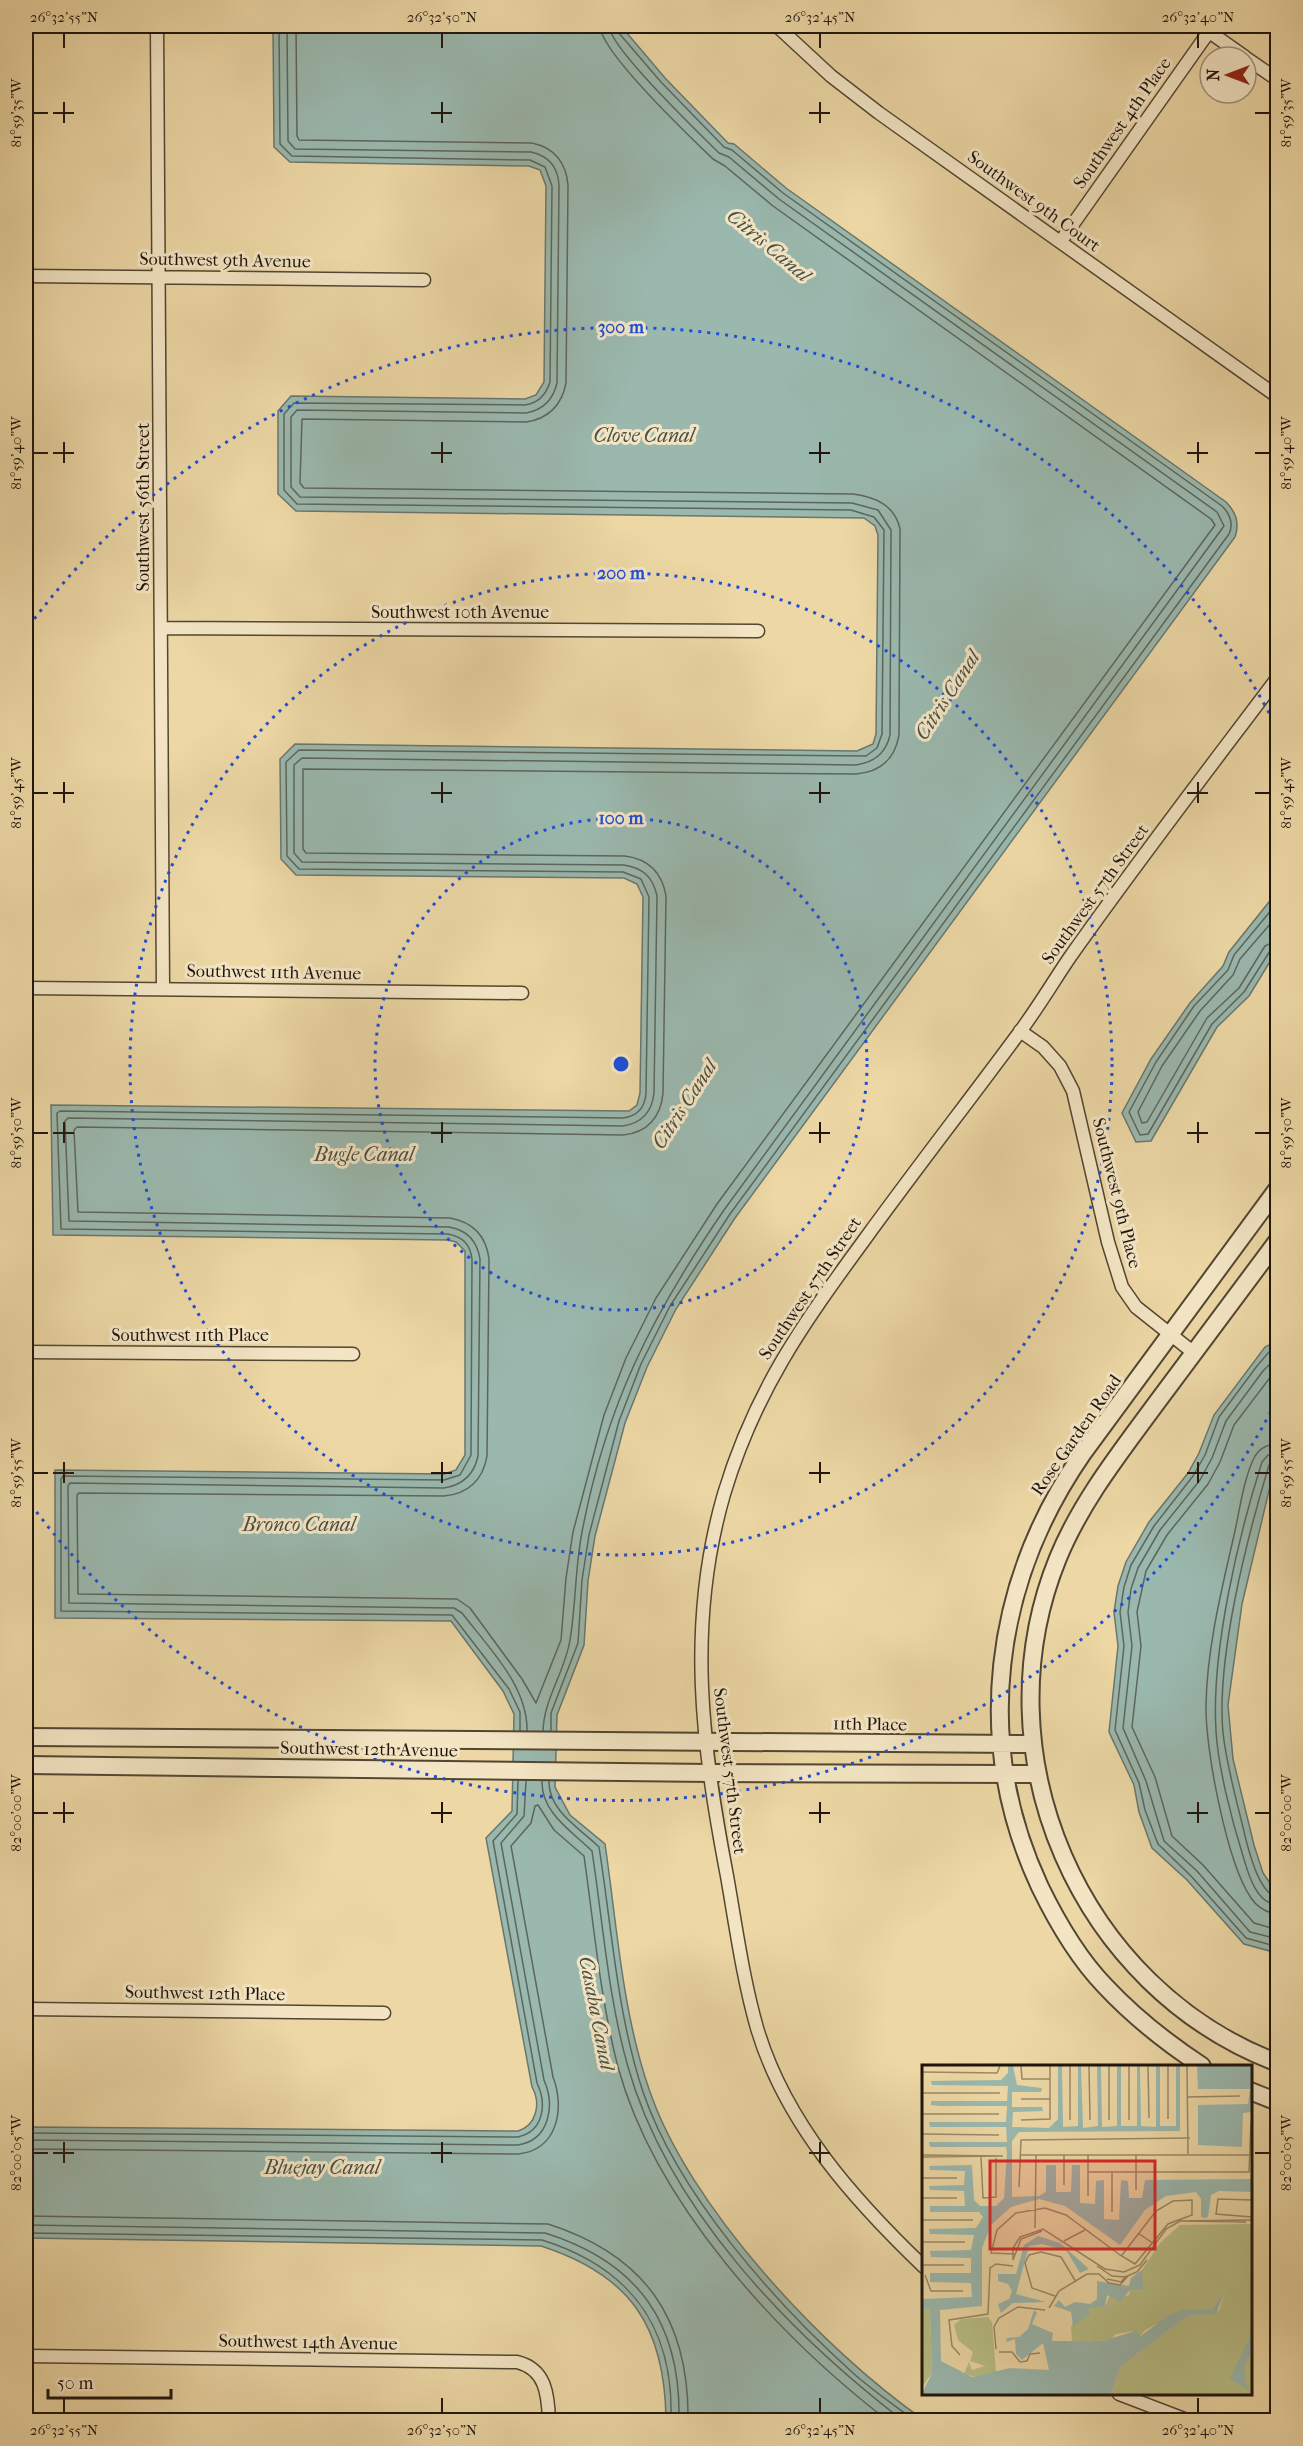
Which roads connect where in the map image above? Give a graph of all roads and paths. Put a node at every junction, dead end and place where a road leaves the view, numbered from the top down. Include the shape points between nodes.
1 (157, 26) edge
2 (777, 26) edge
3 (1208, 28) edge
4 (1230, 45) edge
5 (1258, 66) edge
6 (1278, 80) edge
7 (1061, 242) junction
8 (26, 276) edge
9 (159, 277) junction
10 (424, 280) dead end
11 (1278, 397) edge
12 (161, 628) junction
13 (758, 632) dead end
14 (1278, 677) edge
15 (26, 988) edge
16 (163, 989) junction
17 (522, 993) dead end
18 (1020, 1031) junction
19 (1278, 1188) edge
20 (1278, 1240) edge
21 (1170, 1336) junction
22 (26, 1352) edge
23 (1194, 1353) junction
24 (353, 1354) dead end
25 (26, 1737) edge
26 (707, 1743) junction
27 (1001, 1744) junction
28 (1033, 1744) junction
29 (26, 1765) edge
30 (711, 1773) junction
31 (1037, 1774) junction
32 (1005, 1775) junction
33 (26, 2009) edge
34 (384, 2013) dead end
35 (1278, 2063) edge
36 (1199, 2065) edge
37 (1252, 2091) edge
38 (1278, 2102) edge
39 (922, 2265) edge
40 (26, 2356) edge
41 (1122, 2395) edge
42 (549, 2421) edge
43 (1187, 2421) edge

1 - 9 street, Southwest 56th Street
2 - 7 street, Southwest 9th Court via 879,113
3 - 4 street
3 - 7 street, Southwest 4th Place
5 - 6 street
7 - 11 street, Southwest 9th Court
8 - 9 street, Southwest 9th Avenue
9 - 10 street, Southwest 9th Avenue
9 - 12 street, Southwest 56th Street
12 - 13 street, Southwest 10th Avenue
12 - 16 street, Southwest 56th Street
14 - 18 street, Southwest 57th Street
15 - 16 street, Southwest 11th Avenue
16 - 17 street, Southwest 11th Avenue
18 - 21 street, Southwest 9th Place via 1043,1047 1073,1091 1122,1287 1136,1307
18 - 26 street, Southwest 57th Street via 801,1326 755,1409 723,1497 705,1590 700,1702
19 - 21 street, Rose Garden Road
20 - 23 street
21 - 23 street, Southwest 9th Place
21 - 27 street, Rose Garden Road via 1066,1478 1031,1545 1003,1655
22 - 24 street, Southwest 11th Place
23 - 28 street via 1091,1494 1058,1559 1043,1605 1034,1655 1030,1690
25 - 26 street, Southwest 12th Avenue
26 - 27 street, 11th Place
26 - 30 street, Southwest 57th Street
27 - 28 street, 11th Place
27 - 32 street, Rose Garden Road
28 - 31 street
29 - 30 street, Southwest 12th Avenue
30 - 32 street
30 - 39 street, Southwest 57th Street via 748,1992 772,2070 829,2163 886,2231
31 - 32 street
31 - 35 street via 1067,1869 1102,1929 1129,1962 1186,2013 1236,2044
32 - 36 street, Rose Garden Road via 1024,1850 1067,1936 1120,2002
33 - 34 street, Southwest 12th Place
37 - 38 street
40 - 42 street, Southwest 14th Avenue via 517,2362 528,2365 541,2378 548,2395
41 - 43 street

